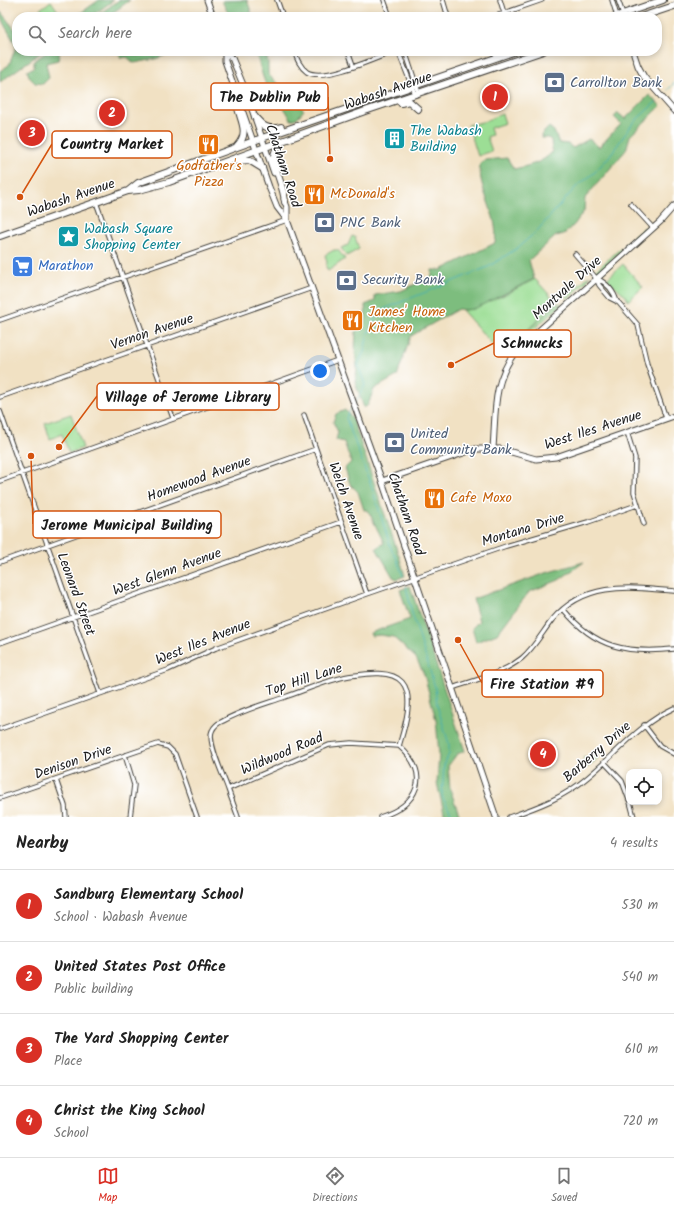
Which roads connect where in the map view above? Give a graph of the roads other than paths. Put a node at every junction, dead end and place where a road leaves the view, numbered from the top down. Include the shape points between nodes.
1 (207, 0) edge
2 (277, 0) edge
3 (384, 0) edge
4 (443, 0) edge
5 (500, 0) edge
6 (542, 0) edge
7 (612, 0) edge
8 (618, 0) edge
9 (663, 0) edge
10 (674, 6) edge
11 (211, 12) edge
12 (281, 12) edge
13 (388, 12) edge
14 (447, 12) edge
15 (504, 12) edge
16 (507, 12) edge
17 (617, 12) edge
18 (619, 12) edge
19 (630, 12) edge
20 (656, 12) edge
21 (226, 56) edge
22 (230, 56) edge
23 (296, 56) edge
24 (350, 56) edge
25 (380, 56) edge
26 (400, 56) edge
27 (406, 56) edge
28 (501, 56) edge
29 (528, 56) edge
30 (635, 56) edge
31 (353, 65) junction
32 (414, 86) junction
33 (417, 94) junction
34 (237, 97) junction
35 (348, 108) junction
36 (418, 109) dead end
37 (365, 111) junction
38 (674, 111) edge
39 (255, 117) junction
40 (262, 138) junction
41 (253, 141) junction
42 (282, 142) junction
43 (265, 147) junction
44 (234, 148) junction
45 (256, 151) junction
46 (217, 165) junction
47 (262, 168) junction
48 (128, 191) junction
49 (96, 202) junction
50 (285, 202) junction
51 (631, 204) dead end
52 (674, 206) edge
53 (287, 220) junction
54 (653, 228) junction
55 (0, 236) edge
56 (576, 254) dead end
57 (123, 277) junction
58 (596, 278) junction
59 (312, 288) junction
60 (618, 302) junction
61 (0, 320) edge
62 (147, 345) junction
63 (338, 360) junction
64 (0, 397) edge
65 (0, 411) edge
66 (304, 415) dead end
67 (674, 416) edge
68 (173, 418) junction
69 (666, 418) junction
70 (627, 432) junction
71 (493, 448) junction
72 (316, 449) junction
73 (22, 473) junction
74 (0, 481) edge
75 (382, 481) junction
76 (637, 505) junction
77 (341, 522) junction
78 (644, 524) dead end
79 (48, 545) junction
80 (0, 562) edge
81 (415, 578) junction
82 (674, 591) edge
83 (367, 594) junction
84 (564, 610) junction
85 (73, 618) junction
86 (0, 643) edge
87 (674, 649) edge
88 (451, 689) junction
89 (100, 693) junction
90 (674, 708) edge
91 (644, 725) junction
92 (0, 729) edge
93 (399, 746) junction
94 (674, 754) edge
95 (125, 755) junction
96 (604, 762) junction
97 (56, 780) junction
98 (228, 789) junction
99 (626, 792) edge
100 (0, 798) edge
101 (630, 805) edge
102 (66, 817) edge
103 (130, 817) edge
104 (197, 817) edge
105 (238, 817) edge
106 (380, 817) edge
107 (496, 817) edge
108 (509, 817) edge
109 (634, 817) edge

1 - 11 main road
2 - 12 street
3 - 13 street
4 - 14 street
5 - 15 street
6 - 16 street
7 - 17 street
8 - 18 street
9 - 19 main road
10 - 20 main road
21 - 34 main road, Chatham Road
22 - 39 main road, Chatham Road
23 - 31 street via 301,66 312,74 326,75
24 - 31 street
25 - 31 street
26 - 32 street
27 - 32 street
28 - 32 main road, Wabash Avenue
29 - 33 main road, Wabash Avenue
30 - 38 main road via 644,77
32 - 33 street
32 - 33 street
32 - 35 main road, Wabash Avenue
33 - 37 main road, Wabash Avenue
34 - 41 main road, Chatham Road
34 - 44 main road via 236,104 245,129 243,137
35 - 39 main road via 332,110 274,129 266,127
35 - 40 main road, Wabash Avenue
36 - 37 main road via 407,101 378,111
37 - 42 main road, Wabash Avenue
39 - 40 main road, Chatham Road
40 - 41 main road, Wabash Avenue
40 - 43 main road, Chatham Road
41 - 44 main road, Wabash Avenue
41 - 45 main road, Chatham Road
42 - 43 main road, Wabash Avenue
42 - 50 main road via 276,150 274,159 284,189
43 - 45 main road, Wabash Avenue
43 - 50 main road, Chatham Road
44 - 48 main road, Wabash Avenue via 138,183
45 - 46 main road, Wabash Avenue
45 - 47 main road, Chatham Road
46 - 47 main road via 224,166 246,159
46 - 48 main road, Wabash Avenue via 169,182
47 - 53 main road, Chatham Road via 277,207
48 - 49 main road, Wabash Avenue
49 - 55 main road, Wabash Avenue
49 - 57 street
50 - 53 main road, Chatham Road
51 - 54 street
52 - 54 main road, Montvale Drive
53 - 57 street
53 - 59 main road, Chatham Road
54 - 58 main road, Montvale Drive
56 - 58 street
57 - 61 street
57 - 62 street
58 - 60 street via 610,298
58 - 60 street via 603,281 615,294
58 - 71 main road, Montvale Drive via 520,347 507,363 496,395
59 - 62 street, Vernon Avenue
59 - 63 main road, Chatham Road
60 - 69 street via 638,325 647,364
62 - 64 street, Vernon Avenue
62 - 68 street
63 - 68 street
63 - 75 main road, Chatham Road
65 - 73 street, Leonard Street
66 - 72 street, Welch Avenue
67 - 69 main road, West Iles Avenue
68 - 73 street
69 - 70 main road, West Iles Avenue
70 - 71 main road, West Iles Avenue via 548,459 536,459
70 - 76 street via 634,454 633,486
71 - 75 main road, West Iles Avenue via 468,451
72 - 77 street, Welch Avenue
72 - 79 street, Homewood Avenue
73 - 74 street
73 - 79 street, Leonard Street
75 - 81 main road, Chatham Road
76 - 78 street
76 - 81 street, Montana Drive
77 - 83 street, Welch Avenue
77 - 85 street, West Glenn Avenue
79 - 80 street, Homewood Avenue
79 - 85 street, Leonard Street
81 - 83 street, West Iles Avenue
81 - 88 main road, Chatham Road
82 - 84 street via 611,588 589,594
83 - 89 street, West Iles Avenue via 216,648 168,670
84 - 87 street via 583,630 608,645 639,652
84 - 88 street via 522,658 500,671
85 - 86 street, West Glenn Avenue
85 - 89 street, Leonard Street
88 - 107 main road, Chatham Road
89 - 92 street, West Iles Avenue
90 - 91 street, Barberry Drive
91 - 94 street via 660,746
91 - 96 street, Barberry Drive
93 - 98 street, Wildwood Road via 351,743 329,745
93 - 98 street, Top Hill Lane via 408,703 403,683 396,677 386,674 337,679 232,716 214,727 211,733 212,742
93 - 106 street via 414,763 416,788 406,805
95 - 97 street, Denison Drive
95 - 103 street via 134,785
95 - 104 street, Denison Drive via 158,744 168,747 175,754
96 - 99 street via 622,781
96 - 108 street, Barberry Drive via 588,777 547,804
97 - 100 street, Denison Drive
97 - 102 street
98 - 105 street, Wildwood Road
101 - 109 street

